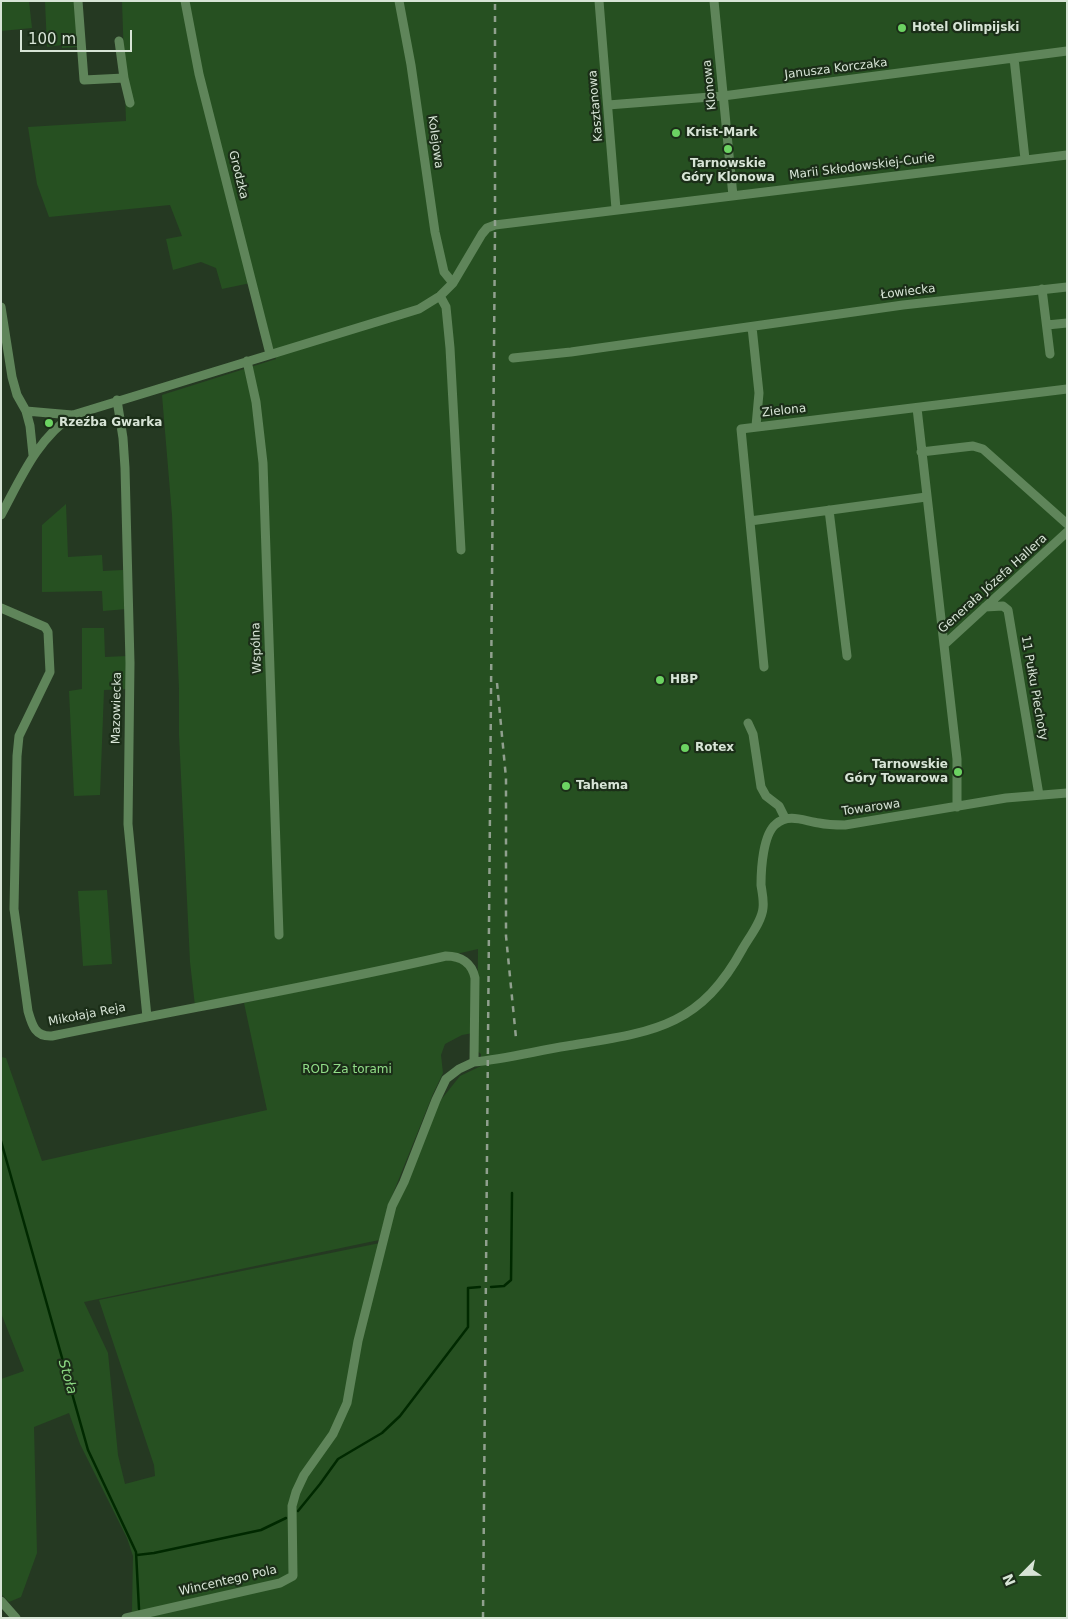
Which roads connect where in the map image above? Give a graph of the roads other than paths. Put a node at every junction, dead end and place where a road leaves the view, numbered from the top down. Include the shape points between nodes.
1 (78, 1) edge
2 (185, 1) edge
3 (399, 1) edge
4 (599, 1) edge
5 (714, 1) edge
6 (119, 42) dead end
7 (1067, 51) edge
8 (1014, 58) junction
9 (124, 78) junction
10 (723, 96) junction
11 (130, 103) dead end
12 (608, 105) junction
13 (1067, 155) edge
14 (1025, 159) junction
15 (733, 196) junction
16 (616, 209) junction
17 (453, 283) junction
18 (1067, 287) edge
19 (1042, 290) junction
20 (440, 296) junction
21 (1, 307) edge
22 (2, 319) edge
23 (1067, 323) edge
24 (1047, 325) junction
25 (752, 327) junction
26 (270, 354) junction
27 (1050, 354) dead end
28 (513, 358) dead end
29 (247, 361) junction
30 (1067, 389) edge
31 (117, 400) junction
32 (917, 408) junction
33 (26, 411) junction
34 (73, 415) junction
35 (756, 426) junction
36 (921, 452) junction
37 (33, 455) junction
38 (926, 497) junction
39 (829, 510) junction
40 (1, 514) edge
41 (750, 521) junction
42 (1067, 524) edge
43 (1066, 535) edge
44 (461, 550) dead end
45 (985, 607) junction
46 (1, 608) edge
47 (947, 642) junction
48 (847, 656) dead end
49 (764, 667) dead end
50 (748, 723) dead end
51 (1067, 793) edge
52 (1039, 795) junction
53 (957, 807) junction
54 (785, 818) junction
55 (279, 935) dead end
56 (147, 1016) junction
57 (474, 1062) junction
58 (1, 1601) edge
59 (16, 1618) edge
60 (126, 1618) edge

1 - 9 street via 84,80
2 - 26 street, Grodzka via 199,74
3 - 17 street, Kolejowa via 435,232 444,272
4 - 12 street, Kasztanowa
5 - 10 street, Klonowa
6 - 9 street
7 - 8 street, Janusza Korczaka
8 - 10 street, Janusza Korczaka
8 - 14 street
9 - 11 street
10 - 12 street, Janusza Korczaka
10 - 15 street, Klonowa
12 - 16 street, Kasztanowa
13 - 14 street, Marii Skłodowskiej-Curie
14 - 15 street, Marii Skłodowskiej-Curie
15 - 16 street, Marii Skłodowskiej-Curie
16 - 17 street, Marii Skłodowskiej-Curie via 487,228
17 - 20 street
18 - 19 street, Łowiecka
19 - 24 street
19 - 25 street, Łowiecka via 894,306
20 - 26 street via 419,309
20 - 44 street via 446,307 450,348
21 - 22 street
22 - 33 street via 12,376
23 - 24 street
24 - 27 street
25 - 28 street, Łowiecka
25 - 35 street via 759,393
26 - 29 street
29 - 31 street
29 - 55 street, Wspólna via 256,402 263,463
30 - 32 street, Zielona
31 - 34 street
31 - 56 street, Mazowiecka via 124,438 125,468 130,663 128,824
32 - 35 street, Zielona
32 - 36 street
33 - 34 street
33 - 37 street
34 - 37 street via 59,424
35 - 41 street, Zielona via 741,429
36 - 38 street
36 - 42 street via 973,446 983,449
37 - 40 street
38 - 39 street
38 - 47 street
39 - 41 street
39 - 48 street
41 - 49 street, Zielona
43 - 45 street, Generała Józefa Hallera
45 - 47 street, Generała Józefa Hallera
45 - 52 street, 11 Pułku Piechoty via 1003,606 1008,610
46 - 56 street, Mikołaja Reja via 44,627 48,632 50,653 50,672 19,736 18,756 14,909 32,1023 42,1036 52,1036
47 - 53 street, Generała Józefa Hallera via 957,759
50 - 54 street via 753,734 761,787 766,796 779,806
51 - 52 street, Towarowa
52 - 53 street, Towarowa
53 - 54 street, Towarowa via 846,825
54 - 57 street via 768,834 760,918 741,953 701,1004 673,1022 646,1032
56 - 57 street, Mikołaja Reja via 453,956 473,970
57 - 60 street, Wincentego Pola via 446,1079 392,1206 358,1340 346,1403 333,1434 304,1475 292,1506 292,1576 280,1583
58 - 59 street

